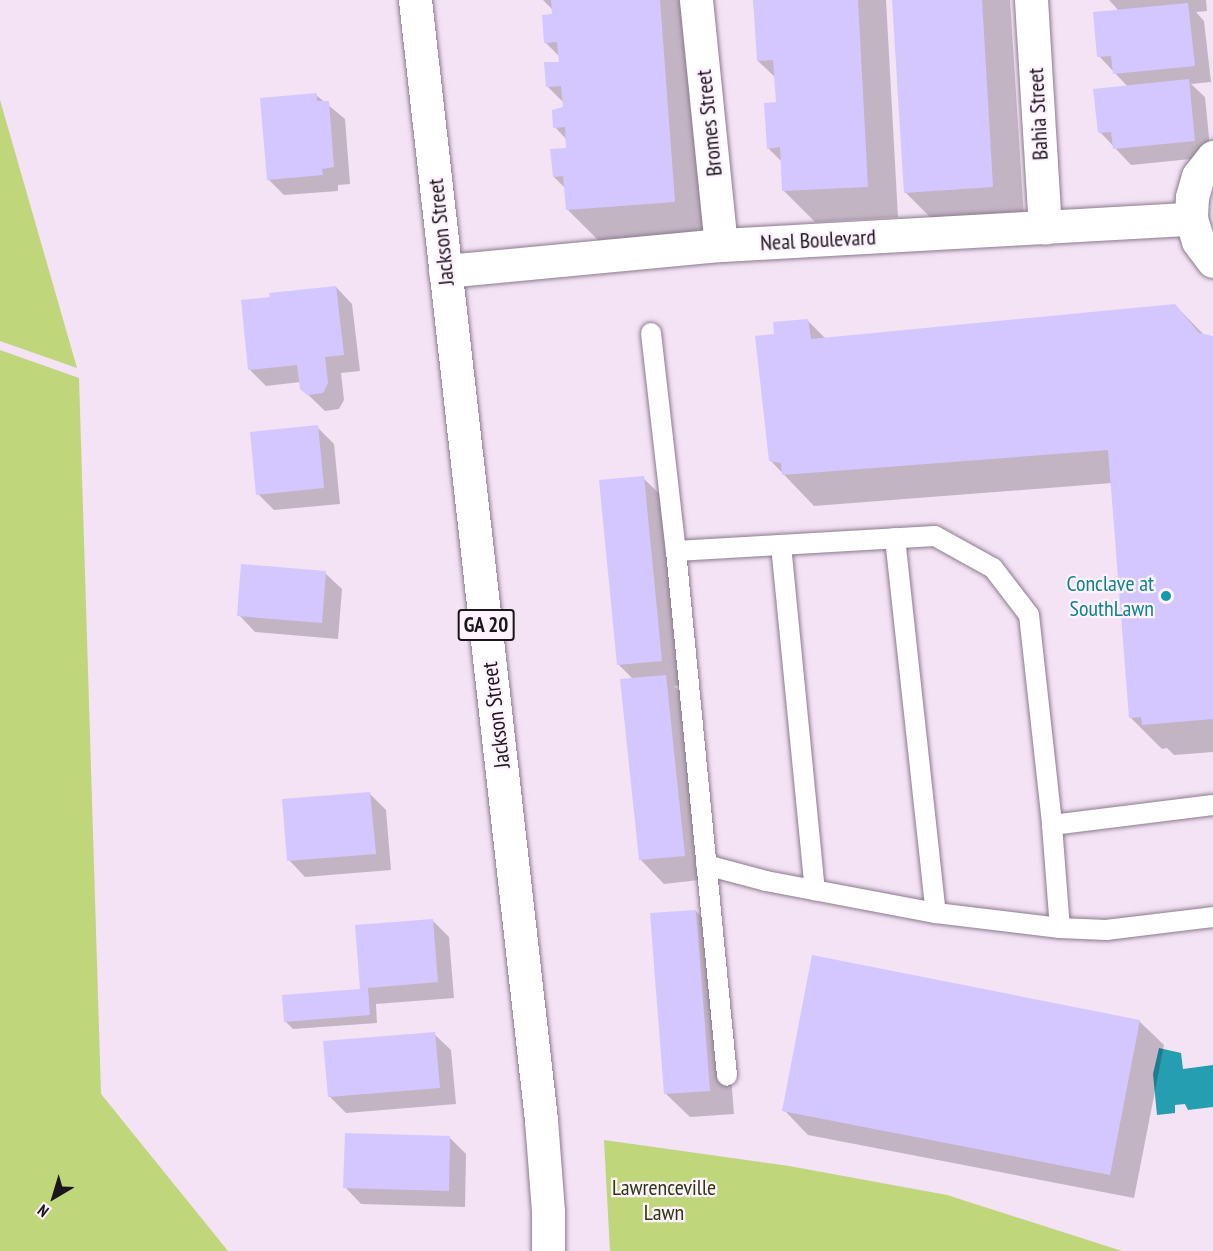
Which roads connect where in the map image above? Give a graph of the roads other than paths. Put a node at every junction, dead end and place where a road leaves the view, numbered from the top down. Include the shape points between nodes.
1 (415, 0) edge
2 (696, 0) edge
3 (1031, 0) edge
4 (1213, 157) edge
5 (1191, 219) junction
6 (1045, 228) junction
7 (721, 245) junction
8 (1213, 261) edge
9 (445, 271) junction
10 (651, 333) dead end
11 (895, 538) junction
12 (781, 545) junction
13 (676, 551) junction
14 (1213, 805) edge
15 (1052, 825) junction
16 (706, 865) junction
17 (815, 890) junction
18 (936, 913) junction
19 (1213, 917) edge
20 (1060, 928) junction
21 (727, 1076) dead end
22 (548, 1251) edge

1 - 9 main road, Jackson Street / GA 20
2 - 7 main road, Bromes Street
3 - 6 main road, Bahia Street
4 - 5 main road via 1198,176
5 - 6 main road, Neal Boulevard
5 - 8 main road via 1198,241
6 - 7 main road, Neal Boulevard
7 - 9 main road, Neal Boulevard
9 - 22 main road, Jackson Street / GA 20 via 541,1120
10 - 13 lane
11 - 12 lane
11 - 15 lane via 935,536 993,568 1029,615
11 - 18 lane
12 - 13 lane
12 - 17 lane
13 - 16 lane
14 - 15 lane
15 - 20 lane
16 - 17 lane
16 - 21 lane
17 - 18 lane
18 - 20 lane
19 - 20 lane via 1106,930

